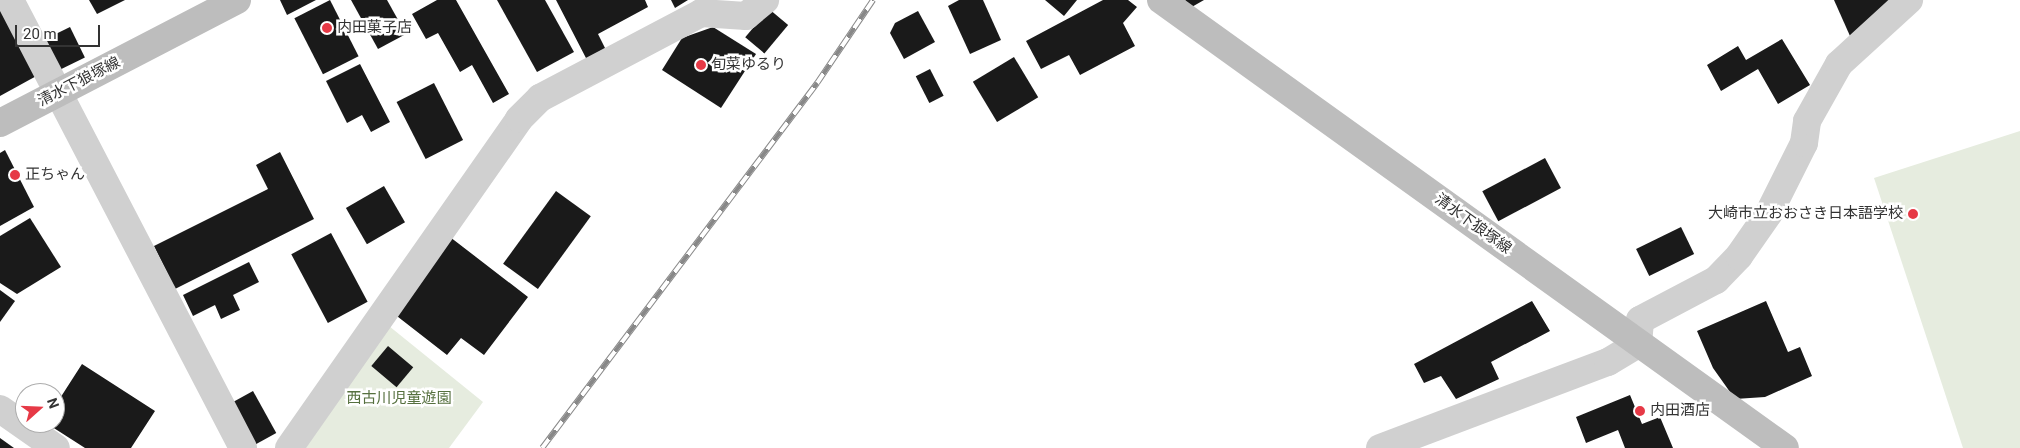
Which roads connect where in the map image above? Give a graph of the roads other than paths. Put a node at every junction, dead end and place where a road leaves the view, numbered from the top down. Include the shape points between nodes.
1 (10, 0) edge
2 (237, 0) edge
3 (765, 0) edge
4 (1161, 0) edge
5 (1909, 0) edge
6 (724, 7) edge
7 (58, 93) junction
8 (0, 123) edge
9 (1638, 344) junction
10 (0, 409) edge
11 (56, 448) edge
12 (242, 448) edge
13 (289, 448) edge
14 (1380, 448) edge
15 (1785, 448) edge

1 - 7 street
2 - 7 main road, 清水下狼塚線
3 - 6 street via 746,16
4 - 9 main road, 清水下狼塚線
5 - 9 street via 1839,64 1807,121 1804,143 1790,173 1740,256 1716,280 1640,320
6 - 13 street via 701,13 540,98 519,119
7 - 8 main road, 清水下狼塚線
7 - 12 street
9 - 14 street via 1608,362
9 - 15 main road, 清水下狼塚線
10 - 11 street

